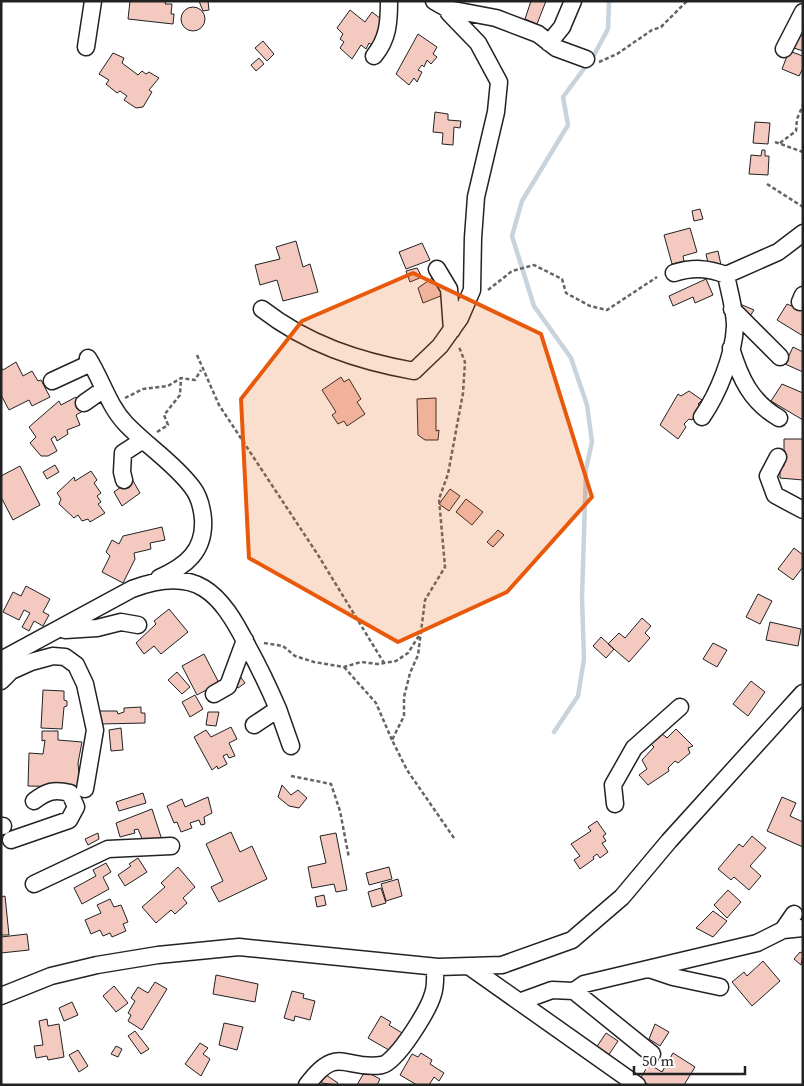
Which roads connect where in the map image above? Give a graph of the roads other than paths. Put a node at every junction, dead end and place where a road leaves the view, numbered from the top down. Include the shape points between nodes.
1 (93, 1) edge
2 (389, 1) edge
3 (573, 1) edge
4 (439, 4) edge
5 (803, 12) edge
6 (549, 43) junction
7 (86, 47) dead end
8 (784, 49) dead end
9 (374, 56) dead end
10 (586, 59) road end
11 (803, 233) edge
12 (437, 269) dead end
13 (674, 274) dead end
14 (726, 275) junction
15 (262, 309) dead end
16 (732, 309) junction
17 (452, 330) junction
18 (731, 346) junction
19 (780, 357) dead end
20 (52, 381) dead end
21 (104, 389) junction
22 (84, 403) dead end
23 (702, 417) dead end
24 (780, 418) dead end
25 (143, 440) junction
26 (778, 457) dead end
27 (124, 480) dead end
28 (803, 510) edge
29 (153, 581) junction
30 (138, 625) dead end
31 (55, 631) junction
32 (252, 641) junction
33 (1, 660) edge
34 (1, 681) edge
35 (803, 693) edge
36 (214, 694) dead end
37 (680, 707) dead end
38 (278, 709) junction
39 (254, 725) dead end
40 (291, 746) dead end
41 (85, 789) dead end
42 (34, 801) dead end
43 (615, 804) dead end
44 (5, 831) edge
45 (171, 846) dead end
46 (34, 884) dead end
47 (798, 921) edge
48 (708, 942) dead end
49 (687, 960) junction
50 (435, 967) junction
51 (470, 967) junction
52 (649, 968) junction
53 (720, 987) dead end
54 (574, 991) junction
55 (1, 996) edge
56 (519, 1002) junction
57 (652, 1054) dead end
58 (308, 1085) edge
59 (637, 1085) edge

1 - 7 street
2 - 9 street via 390,24 384,44
3 - 6 street via 562,27
4 - 6 street via 448,9 496,18 538,34
4 - 17 street via 478,43 499,82 496,112 476,197 472,290
5 - 8 street
6 - 10 street
11 - 14 street via 778,252
12 - 17 street via 449,289
13 - 14 street via 689,268
14 - 16 street
15 - 17 street via 284,327 315,343 377,365 414,371
16 - 18 street via 735,326
16 - 19 street
18 - 23 street via 716,398
18 - 24 street via 747,390 765,410
20 - 21 street via 90,361
21 - 22 street
21 - 25 street via 125,423
25 - 27 street via 123,453
25 - 29 street via 193,488 202,506 204,530 199,548 180,567
26 - 28 street via 768,476 775,495
29 - 31 street
29 - 32 street via 180,579 198,584 217,596
30 - 31 street via 122,622 97,628
31 - 33 street
32 - 36 street via 228,686
32 - 38 street
34 - 41 street via 11,671 53,656 65,657 76,665 85,684 95,730
35 - 51 street via 622,897 572,940 502,965
37 - 43 street via 634,748 613,786
38 - 39 street
38 - 40 street
42 - 44 street via 46,792 57,790 70,793 76,807 68,820
45 - 46 street via 108,849
47 - 49 street via 757,943
48 - 49 street
49 - 52 street
50 - 51 street
50 - 55 street via 239,947 97,965 51,976
50 - 58 street via 434,992 426,1012 395,1056 384,1064 366,1066 342,1060 329,1062
51 - 56 street
52 - 53 street
52 - 54 street via 584,984
54 - 56 street via 552,990
54 - 57 street
56 - 59 street

